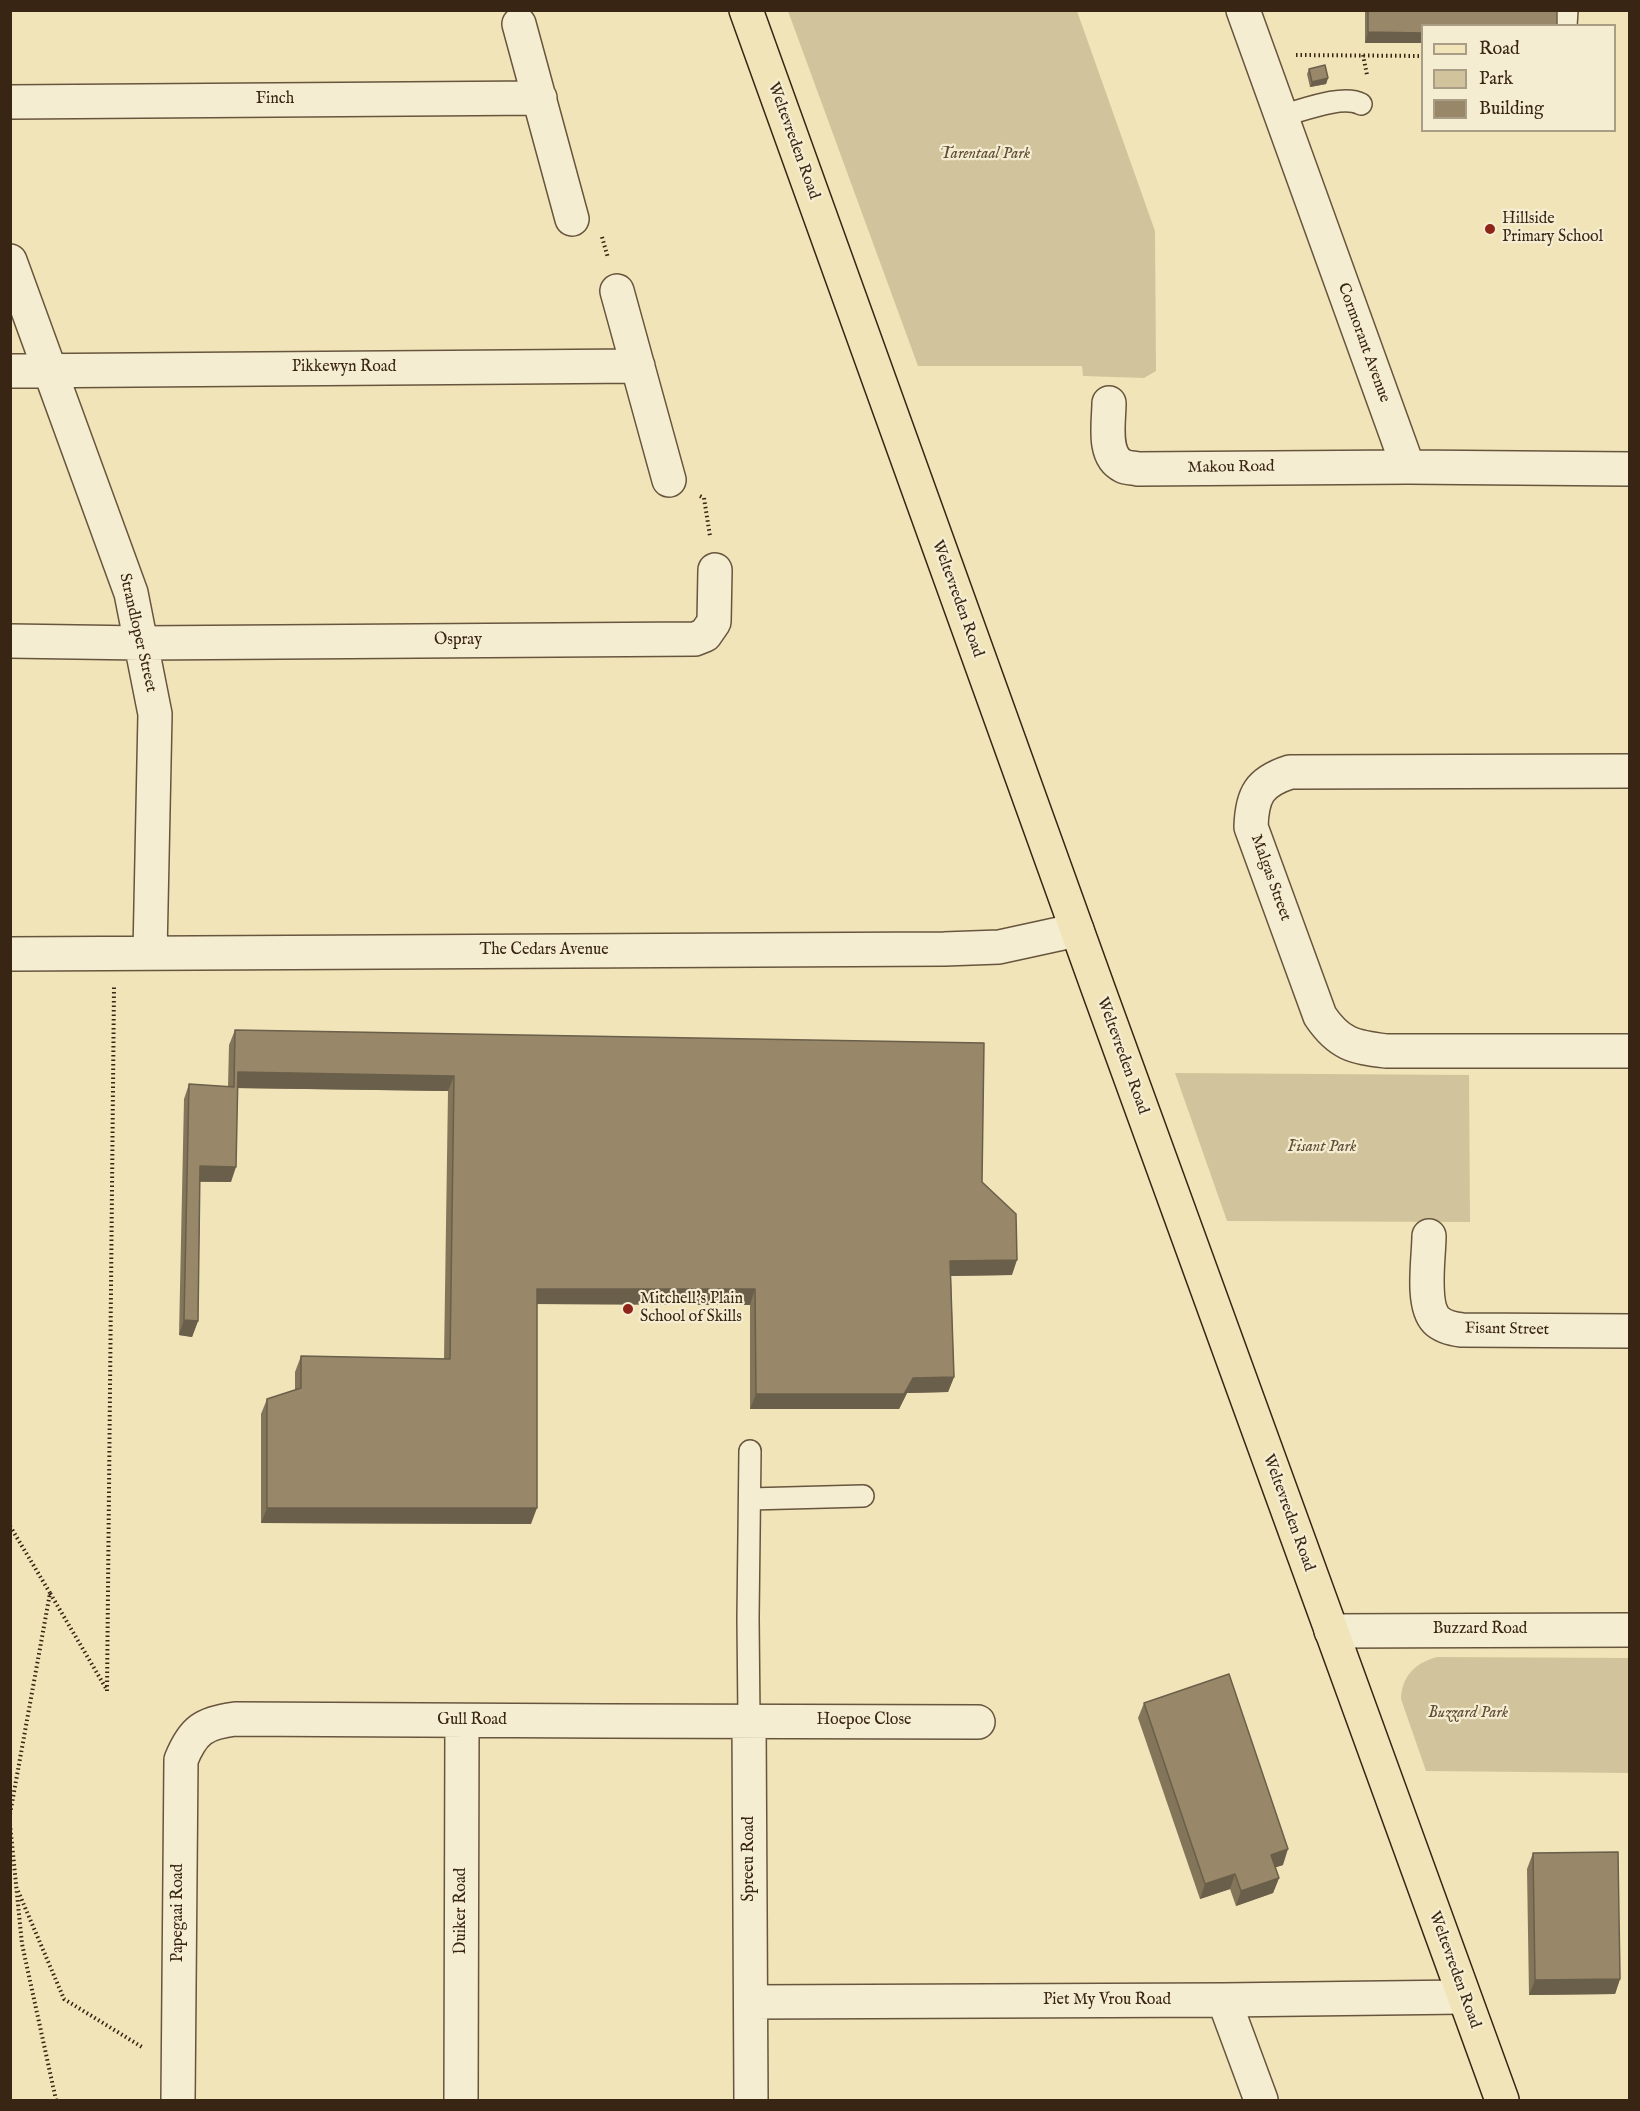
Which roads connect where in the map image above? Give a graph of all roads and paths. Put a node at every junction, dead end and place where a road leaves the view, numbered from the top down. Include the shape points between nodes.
1 (746, 10) edge
2 (1243, 10) edge
3 (519, 24) dead end
4 (1259, 55) junction
5 (1421, 56) edge
6 (540, 98) junction
7 (10, 102) edge
8 (1361, 104) dead end
9 (1281, 116) junction
10 (572, 219) joint
11 (10, 261) edge
12 (617, 291) joint
13 (638, 366) junction
14 (51, 370) junction
15 (10, 371) edge
16 (1109, 403) dead end
17 (1408, 467) junction
18 (1629, 469) edge
19 (669, 480) joint
20 (715, 570) joint
21 (10, 641) edge
22 (141, 643) junction
23 (1629, 771) edge
24 (1077, 930) junction
25 (114, 953) junction
26 (150, 953) junction
27 (10, 954) edge
28 (1629, 1051) edge
29 (1429, 1236) dead end
30 (1629, 1331) edge
31 (750, 1451) dead end
32 (863, 1496) dead end
33 (750, 1499) junction
34 (10, 1526) edge
35 (50, 1593) junction
36 (1629, 1630) edge
37 (1331, 1631) junction
38 (749, 1720) junction
39 (462, 1722) junction
40 (978, 1722) dead end
41 (197, 1731) joint
42 (10, 1814) edge
43 (10, 1824) edge
44 (16, 1888) junction
45 (1463, 1997) junction
46 (1224, 2000) junction
47 (751, 2002) junction
48 (149, 2051) dead end
49 (56, 2100) edge
50 (178, 2100) edge
51 (461, 2100) edge
52 (751, 2100) edge
53 (1261, 2100) edge
54 (1502, 2100) edge

1 - 24 main road, Weltevreden Road
2 - 4 street, Cormorant Avenue
3 - 6 street
4 - 5 path
4 - 9 street, Cormorant Avenue
6 - 7 street, Finch
6 - 10 street
8 - 9 lane via 1355,100 1342,101
9 - 17 street, Cormorant Avenue
10 - 12 path via 599,228
11 - 14 street, Strandloper Street
12 - 13 street
13 - 14 street, Pikkewyn Road
13 - 19 street
14 - 15 street, Pikkewyn Road
14 - 22 street, Strandloper Street via 131,593
16 - 17 street, Makou Road via 1109,447 1113,458 1123,466
17 - 18 street
19 - 20 path via 704,498
20 - 22 street, Ospray via 714,622 705,635 695,639
21 - 22 street, Ospray
22 - 26 street, Strandloper Street via 154,714
23 - 28 street, Malgas Street via 1290,772 1273,778 1258,790 1251,808 1251,827 1320,1016 1332,1034 1359,1048 1386,1051
24 - 26 street, The Cedars Avenue via 999,947 944,949
24 - 37 main road, Weltevreden Road
25 - 26 street, The Cedars Avenue
25 - 27 street, The Cedars Avenue
25 - 35 path via 107,1691
29 - 30 street, Fisant Street via 1428,1299 1430,1310 1444,1326 1462,1330
31 - 33 lane, Spreeu Road
32 - 33 lane
33 - 38 lane, Spreeu Road
34 - 35 path
35 - 42 path
36 - 37 street, Buzzard Road
37 - 45 main road, Weltevreden Road
38 - 39 street, Gull Road
38 - 40 street, Hoepoe Close
38 - 47 street, Spreeu Road
39 - 41 street, Gull Road via 235,1719
39 - 51 street, Duiker Road
41 - 50 street, Papegaai Road via 181,1760
43 - 44 path
44 - 48 path via 64,1999
44 - 49 path via 22,1944
45 - 46 street, Piet My Vrou Road
45 - 54 main road, Weltevreden Road
46 - 47 street, Piet My Vrou Road
46 - 53 street
47 - 52 street, Spreeu Road

